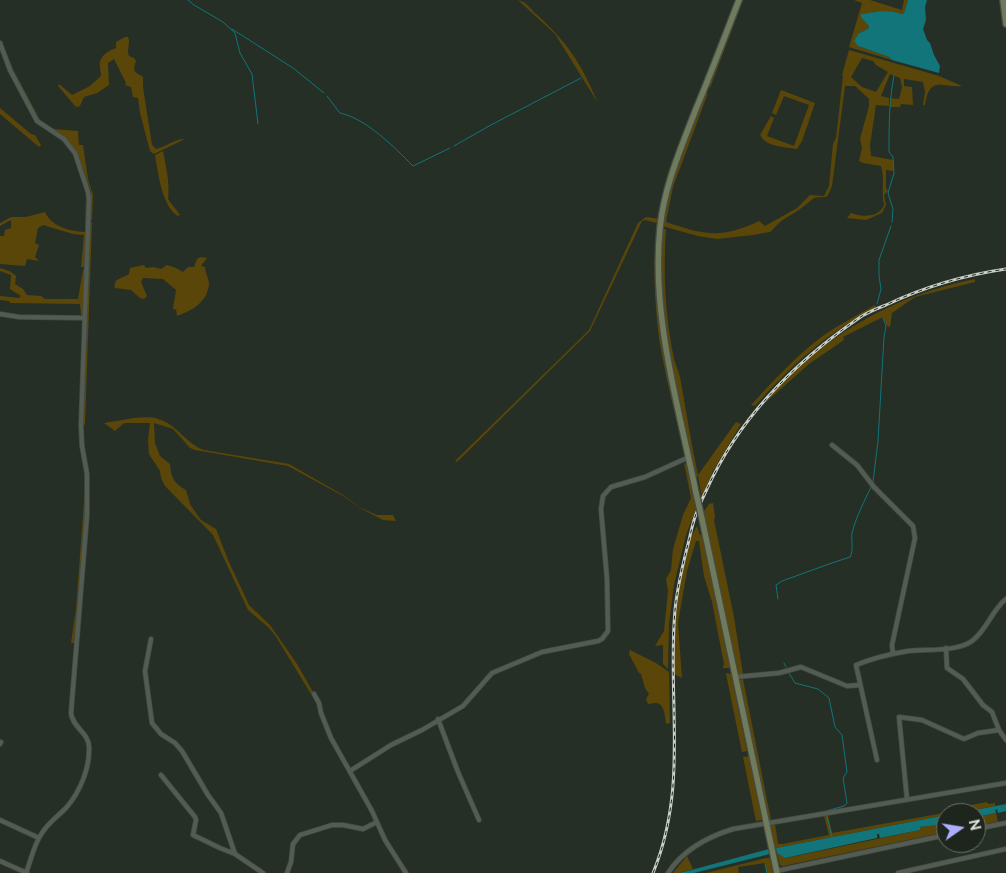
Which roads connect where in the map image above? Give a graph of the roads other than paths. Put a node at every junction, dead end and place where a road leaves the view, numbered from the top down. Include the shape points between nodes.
1 (739, 0) edge
2 (1003, 0) edge
3 (1006, 24) edge
4 (0, 44) edge
5 (0, 314) edge
6 (84, 318) junction
7 (832, 445) dead end
8 (689, 457) junction
9 (1006, 598) edge
10 (151, 639) dead end
11 (946, 648) junction
12 (893, 654) junction
13 (735, 677) junction
14 (860, 685) junction
15 (314, 694) dead end
16 (438, 720) junction
17 (999, 730) junction
18 (1006, 740) edge
19 (877, 760) dead end
20 (350, 771) junction
21 (161, 775) dead end
22 (1006, 783) edge
23 (907, 799) junction
24 (0, 820) edge
25 (479, 820) dead end
26 (376, 822) junction
27 (767, 823) junction
28 (1006, 823) edge
29 (986, 827) edge
30 (936, 837) edge
31 (39, 838) junction
32 (1006, 849) edge
33 (236, 854) junction
34 (0, 860) edge
35 (777, 872) edge
36 (26, 873) edge
37 (263, 873) edge
38 (287, 873) edge
39 (406, 873) edge
40 (668, 873) edge
41 (898, 873) edge

1 - 8 main road via 676,161 660,227 662,321
2 - 3 main road
4 - 6 street via 37,121 66,142 75,153 88,192
5 - 6 street
6 - 31 street via 81,425 87,474 87,515 71,714 88,741 88,760 74,798
7 - 12 street via 858,464 870,483 914,529
8 - 13 main road, bridge
8 - 16 street via 611,488 603,496 606,635 598,641 542,652 492,673 468,702
9 - 11 street via 975,638 964,645
10 - 33 street via 145,671 152,722 182,751 221,813
11 - 12 street
11 - 17 street via 947,668 963,679 982,705 992,712
12 - 14 street via 856,665
13 - 14 street via 779,673 800,667 847,686
13 - 27 main road
14 - 19 street
15 - 20 street via 331,738
16 - 20 street
16 - 25 street
17 - 18 street
17 - 23 street via 964,739 922,720 899,717
20 - 26 street
21 - 33 street via 195,817 193,835
22 - 23 street
23 - 27 street
24 - 31 street
26 - 38 street via 363,829 332,826 300,835 293,844
26 - 39 street
27 - 35 main road
27 - 40 street via 739,827 710,837 690,849
28 - 29 street
30 - 35 street
31 - 36 street
32 - 41 street
33 - 37 street
34 - 36 street

